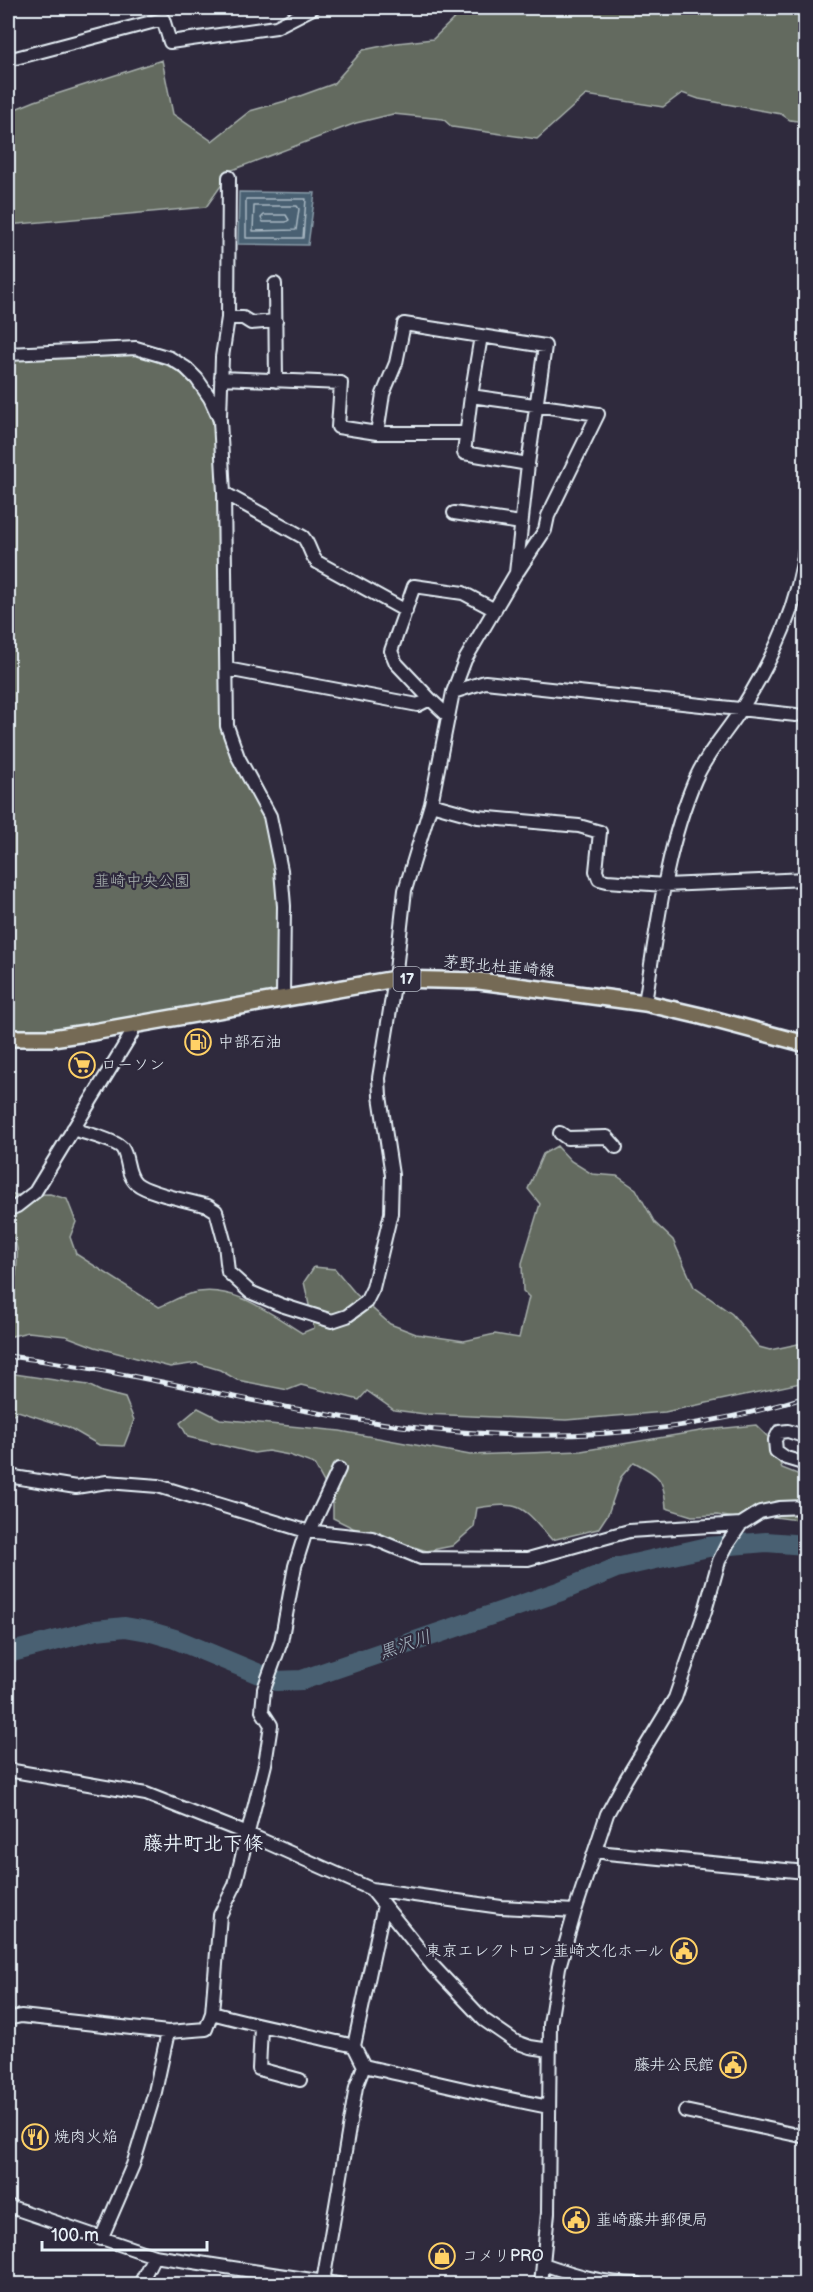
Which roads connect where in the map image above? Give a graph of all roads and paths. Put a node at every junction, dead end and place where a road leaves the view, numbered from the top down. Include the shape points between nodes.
1 (313, 8) edge
2 (8, 60) edge
3 (229, 177) dead end
4 (275, 284) dead end
5 (228, 318) junction
6 (276, 321) junction
7 (481, 336) junction
8 (8, 354) edge
9 (221, 378) junction
10 (276, 381) junction
11 (471, 396) junction
12 (537, 404) junction
13 (220, 420) junction
14 (377, 433) junction
15 (466, 433) junction
16 (528, 464) junction
17 (224, 493) junction
18 (454, 513) dead end
19 (521, 523) junction
20 (806, 543) edge
21 (516, 573) junction
22 (406, 610) junction
23 (495, 610) junction
24 (227, 669) junction
25 (453, 692) junction
26 (430, 699) junction
27 (741, 709) junction
28 (796, 715) dead end
29 (447, 716) junction
30 (431, 804) junction
31 (806, 879) edge
32 (665, 885) junction
33 (395, 979) junction
34 (283, 998) junction
35 (645, 1003) junction
36 (130, 1025) junction
37 (8, 1038) edge
38 (806, 1044) edge
39 (73, 1129) junction
40 (560, 1133) dead end
41 (616, 1147) dead end
42 (8, 1210) edge
43 (806, 1437) edge
44 (806, 1464) edge
45 (339, 1469) dead end
46 (8, 1476) edge
47 (806, 1507) edge
48 (741, 1524) junction
49 (308, 1531) junction
50 (8, 1770) edge
51 (248, 1834) junction
52 (596, 1850) junction
53 (806, 1872) edge
54 (371, 1889) junction
55 (384, 1905) junction
56 (575, 1911) junction
57 (212, 2013) junction
58 (8, 2019) edge
59 (261, 2026) junction
60 (168, 2032) junction
61 (354, 2046) junction
62 (550, 2050) junction
63 (364, 2066) junction
64 (300, 2080) dead end
65 (549, 2106) junction
66 (685, 2111) dead end
67 (806, 2137) edge
68 (8, 2206) edge
69 (102, 2239) junction
70 (154, 2256) junction
71 (543, 2264) junction
72 (323, 2282) junction
73 (140, 2284) edge
74 (338, 2284) edge
75 (541, 2284) edge
76 (638, 2284) edge

1 - 2 street via 276,27 170,42 163,19
3 - 5 street
4 - 6 street
5 - 6 street via 243,318 251,323
5 - 9 street
6 - 10 street
7 - 11 street
7 - 12 street via 545,346
7 - 14 street via 404,324 396,363 383,394
8 - 13 street via 136,348 170,358 197,379
9 - 10 street
9 - 13 street
10 - 14 street via 341,383 338,427
11 - 12 street
11 - 15 street
12 - 16 street
12 - 21 street via 598,414 548,516 545,530
13 - 17 street
14 - 15 street
15 - 16 street via 464,453
16 - 19 street
17 - 22 street via 303,537 317,562
17 - 24 street
18 - 19 street
19 - 21 street
20 - 27 street via 789,617 771,660
21 - 23 street
22 - 23 street via 414,586 463,594
22 - 26 street via 391,651 396,663
23 - 25 street via 465,660
24 - 26 street via 418,705
24 - 34 street via 227,726 238,757 270,816 281,870
25 - 27 street via 485,682
25 - 29 street
26 - 29 street
27 - 28 street
27 - 32 street via 696,778 679,821
29 - 30 street
30 - 32 street via 478,817 579,826 600,832 596,871 599,879
30 - 33 street via 405,890
31 - 32 street
32 - 35 street
33 - 34 main road, 茅野北杜韮崎線 / 17
33 - 35 main road, 茅野北杜韮崎線 / 17 via 479,981
33 - 39 street via 379,1078 392,1175 391,1212 373,1288 366,1302 347,1316 332,1321 250,1292 228,1272 216,1211 146,1189 129,1174 122,1149 116,1144
34 - 36 main road, 茅野北杜韮崎線 / 17
35 - 38 main road, 茅野北杜韮崎線 / 17
36 - 37 main road, 茅野北杜韮崎線 / 17 via 52,1038
36 - 39 street via 132,1033
39 - 42 street via 35,1192
40 - 41 street via 567,1138 607,1137
43 - 44 street via 788,1431 779,1432 775,1440 776,1451
45 - 49 street
46 - 49 street via 76,1487 107,1482 158,1486
47 - 48 street via 760,1512
48 - 49 street via 630,1531 528,1559 505,1560 421,1558 372,1538
48 - 52 street via 719,1561 675,1698 607,1814
49 - 51 street via 295,1566 282,1642 264,1689 262,1711 271,1725
50 - 51 street via 146,1794
51 - 54 street
51 - 57 street via 235,1885 220,1915
52 - 53 street
52 - 56 street
54 - 55 street
54 - 56 street via 501,1907
55 - 61 street
55 - 62 street via 433,1966 484,2020 516,2042
56 - 62 street via 559,1967
57 - 59 street
57 - 60 street via 206,2029
58 - 60 street via 21,2016
59 - 61 street
59 - 64 street via 259,2069
60 - 69 street via 133,2165
61 - 63 street
62 - 65 street
63 - 65 street via 474,2093
63 - 72 street via 356,2087
65 - 71 street via 548,2214
66 - 67 street
68 - 69 street
69 - 70 street
70 - 72 street
70 - 73 street
71 - 75 street
71 - 76 street via 586,2279
72 - 74 street

